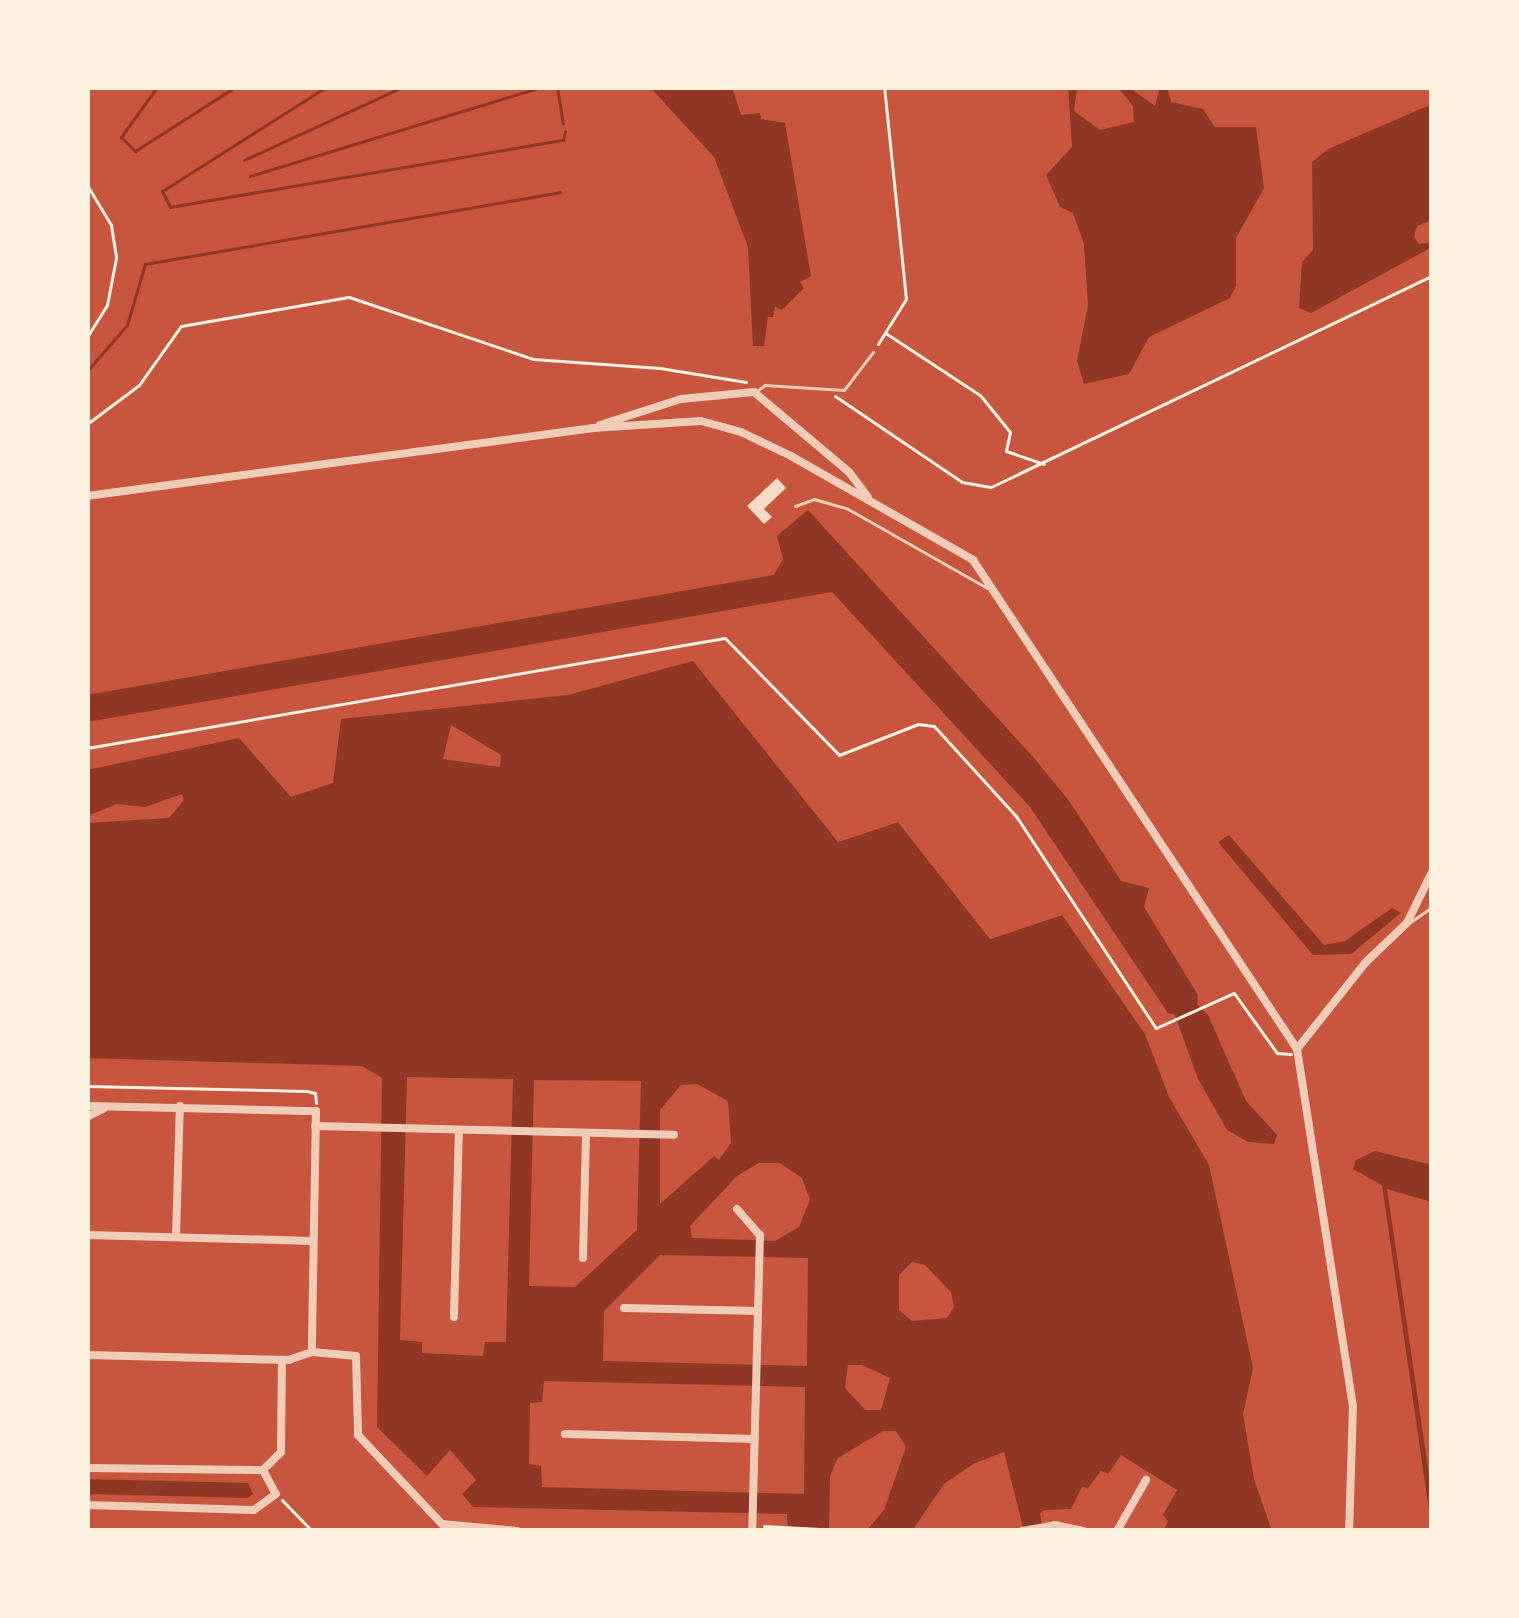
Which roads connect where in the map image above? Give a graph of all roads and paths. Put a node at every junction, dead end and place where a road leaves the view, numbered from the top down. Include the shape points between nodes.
1 (884, 87) edge
2 (87, 184) edge
3 (1432, 277) edge
4 (885, 333) junction
5 (87, 337) edge
6 (873, 352) joint
7 (765, 385) junction
8 (754, 392) junction
9 (829, 392) junction
10 (87, 424) edge
11 (593, 428) junction
12 (1044, 464) junction
13 (87, 496) edge
14 (870, 500) junction
15 (795, 506) dead end
16 (995, 591) junction
17 (87, 748) edge
18 (1432, 872) edge
19 (1432, 907) edge
20 (1402, 928) junction
21 (1297, 1049) junction
22 (87, 1086) edge
23 (87, 1106) edge
24 (180, 1106) junction
25 (104, 1108) junction
26 (316, 1111) junction
27 (87, 1117) edge
28 (315, 1126) junction
29 (459, 1130) junction
30 (586, 1133) junction
31 (674, 1135) dead end
32 (736, 1209) dead end
33 (87, 1235) edge
34 (176, 1237) junction
35 (312, 1241) junction
36 (583, 1258) dead end
37 (624, 1308) dead end
38 (758, 1311) junction
39 (454, 1317) dead end
40 (312, 1352) junction
41 (87, 1355) edge
42 (282, 1360) junction
43 (565, 1434) dead end
44 (756, 1439) junction
45 (87, 1468) edge
46 (263, 1471) junction
47 (1145, 1480) dead end
48 (276, 1494) junction
49 (87, 1505) edge
50 (752, 1524) edge
51 (312, 1531) edge
52 (517, 1531) edge
53 (857, 1531) edge
54 (1023, 1531) edge
55 (1083, 1531) edge
56 (1117, 1531) edge
57 (1349, 1531) edge

1 - 4 path via 906,294
2 - 5 path via 111,226 116,268 107,305
3 - 12 path
4 - 6 path
4 - 12 path via 980,395 1010,432 1006,451
6 - 9 lane via 848,387
7 - 8 lane
7 - 9 lane
7 - 10 path via 533,359 349,296 181,326 139,386
8 - 11 street via 681,399
8 - 14 street via 849,472
9 - 12 path via 971,486 991,488
11 - 13 street
11 - 14 street via 722,425
14 - 16 street via 973,560
15 - 16 lane via 814,499 848,509
16 - 21 street
17 - 21 path via 725,638 839,755 918,724 934,727 1016,816 1156,1028 1234,993 1277,1053
18 - 20 street
19 - 20 lane
20 - 21 street
21 - 57 street via 1353,1406
22 - 26 path via 307,1090
23 - 25 street
24 - 25 street
24 - 26 street
24 - 34 street
25 - 27 street
26 - 28 street
28 - 29 street
28 - 35 street
29 - 30 street
29 - 39 street
30 - 31 street
30 - 36 street
32 - 38 street via 760,1238
33 - 34 street
34 - 35 street
35 - 40 street
37 - 38 street
38 - 44 street
40 - 42 street
40 - 52 street via 356,1356 358,1435 442,1524
41 - 42 street
42 - 46 street via 281,1452
43 - 44 street
44 - 50 street
45 - 46 street
46 - 48 street
47 - 56 street
48 - 49 street via 254,1510
48 - 51 path
50 - 53 path
54 - 55 street

